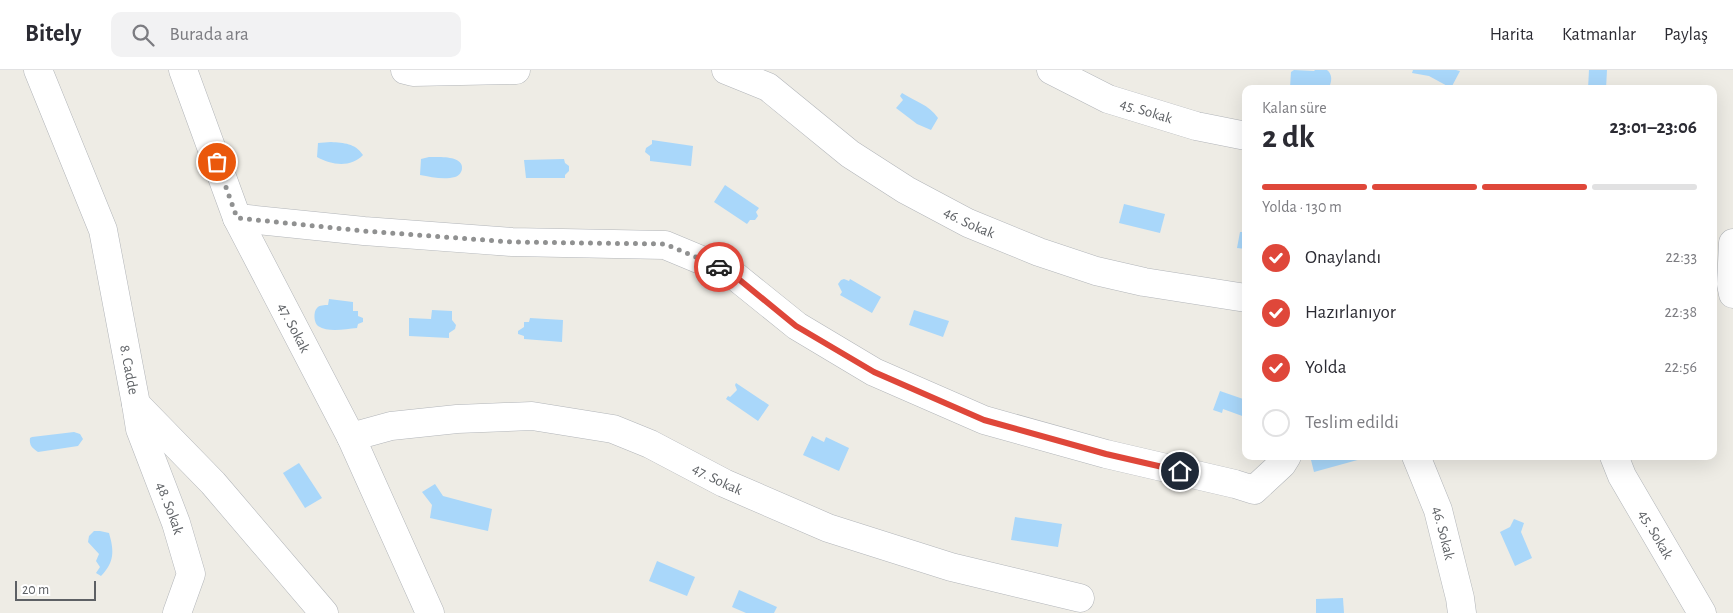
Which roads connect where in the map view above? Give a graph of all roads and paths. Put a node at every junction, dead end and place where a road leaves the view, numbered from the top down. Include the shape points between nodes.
1 (38, 70) edge
2 (183, 70) edge
3 (405, 70) edge
4 (516, 70) edge
5 (726, 70) edge
6 (1051, 70) edge
7 (1242, 135) edge
8 (237, 218) junction
9 (1733, 243) edge
10 (1733, 294) edge
11 (1242, 297) edge
12 (136, 404) junction
13 (351, 437) junction
14 (1284, 460) edge
15 (1418, 460) edge
16 (1616, 460) edge
17 (1080, 598) dead end
18 (1703, 612) edge
19 (177, 613) edge
20 (324, 613) edge
21 (430, 613) edge
22 (1462, 613) edge

1 - 12 street, 8. Cadde via 103,230
2 - 8 street, 47. Sokak
3 - 4 street
5 - 11 street, 46. Sokak via 768,87 850,154 906,190 968,223 1096,271 1192,291
6 - 7 street, 45. Sokak via 1108,99 1196,126
8 - 13 street, 47. Sokak
8 - 14 street via 512,242 665,244 730,272 796,326 874,372 984,420 1254,490
9 - 10 street
12 - 19 street, 48. Sokak via 140,429 176,523 191,574
12 - 20 street, 8. Cadde via 214,483
13 - 17 street, 47. Sokak via 391,426 532,416 613,429 650,444 724,483 828,528 951,567
13 - 21 street, 47. Sokak
15 - 22 street, 46. Sokak via 1438,510
16 - 18 street, 45. Sokak

